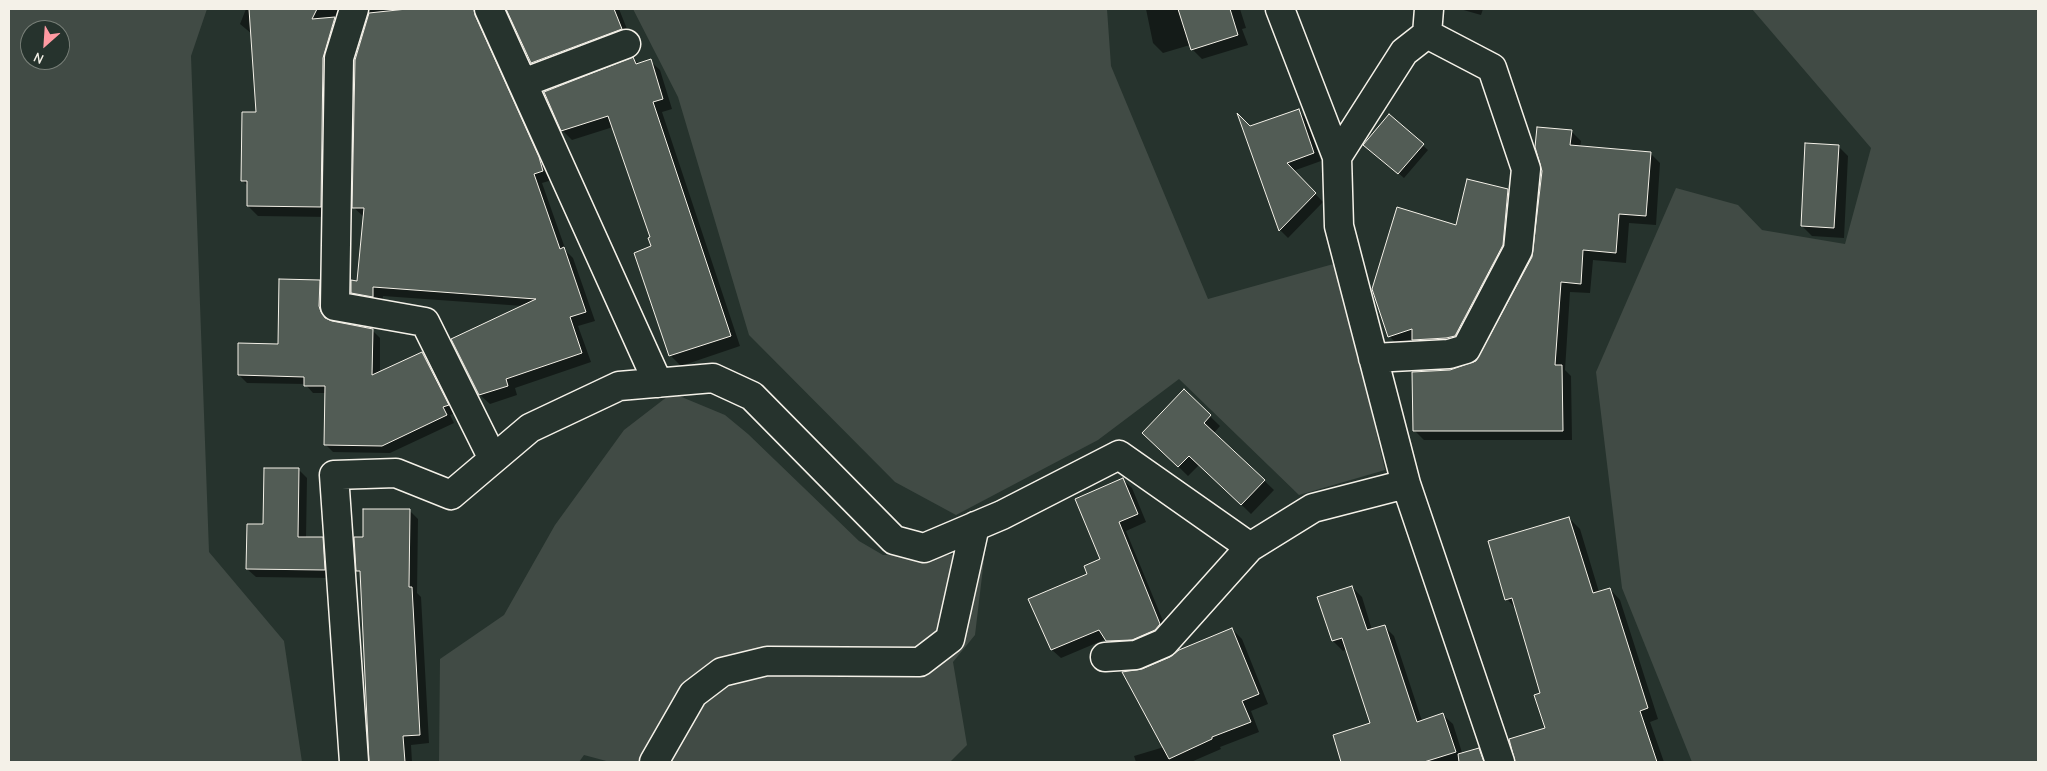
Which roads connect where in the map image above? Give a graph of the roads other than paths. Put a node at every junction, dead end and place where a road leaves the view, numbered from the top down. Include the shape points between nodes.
1 (354, 9) edge
2 (489, 9) edge
3 (1280, 9) edge
4 (1428, 21) edge
5 (626, 44) dead end
6 (523, 84) junction
7 (1337, 157) junction
8 (1373, 358) junction
9 (658, 383) junction
10 (493, 459) junction
11 (1406, 484) junction
12 (975, 526) junction
13 (1250, 547) junction
14 (1105, 657) dead end
15 (354, 762) edge
16 (654, 762) edge
17 (1500, 762) edge

1 - 10 street via 339,58 335,306 426,322
2 - 6 street
3 - 7 street
4 - 7 street via 1404,52
4 - 8 street via 1492,68 1526,169 1518,250 1466,349 1449,354
5 - 6 street
6 - 9 street
7 - 8 street via 1339,226
8 - 11 street
9 - 10 street via 619,386 530,428
9 - 12 street via 713,378 752,396 894,540 924,548
10 - 15 street via 451,495 396,473 334,474
11 - 13 street via 1313,508
11 - 17 street
12 - 13 street via 1119,456
12 - 16 street via 950,639 920,662 767,661 722,672 693,694
13 - 14 street via 1164,643 1136,655

